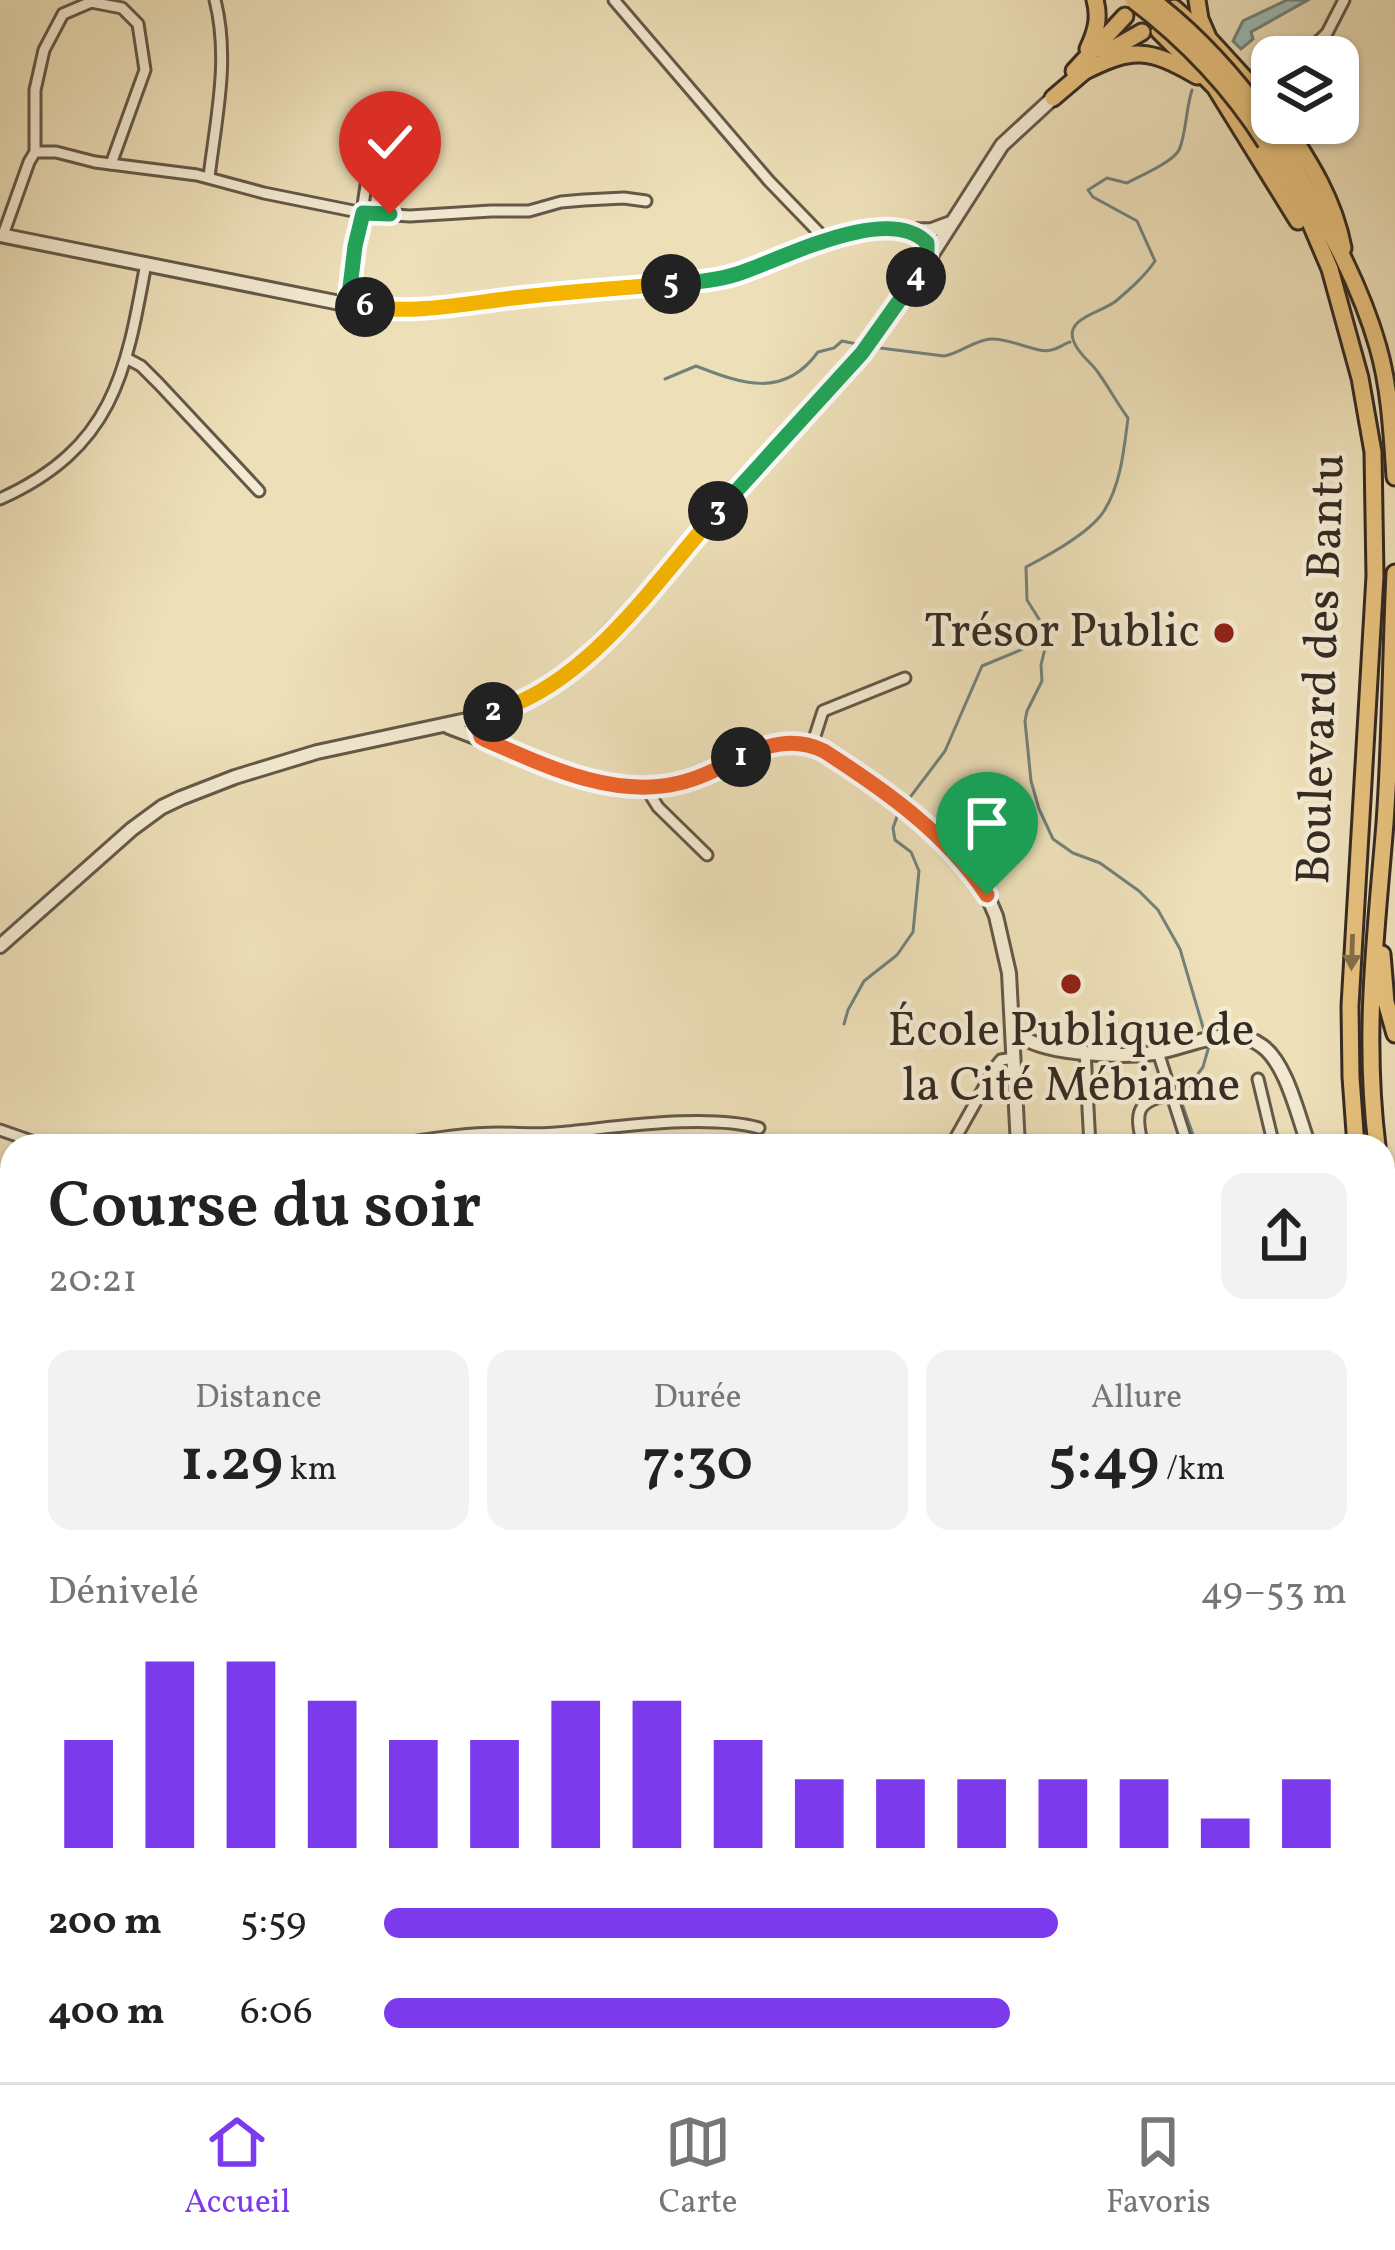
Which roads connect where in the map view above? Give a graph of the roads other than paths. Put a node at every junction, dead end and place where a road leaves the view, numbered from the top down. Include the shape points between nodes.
1 (215, 0) edge
2 (614, 0) edge
3 (1094, 0) edge
4 (1152, 0) edge
5 (1197, 0) edge
6 (1344, 0) edge
7 (1125, 4) edge
8 (1173, 4) edge
9 (1150, 32) junction
10 (1324, 36) edge
11 (1208, 38) junction
12 (1079, 71) junction
13 (1251, 82) edge
14 (1212, 85) junction
15 (1251, 97) edge
16 (1053, 98) joint
17 (1251, 111) edge
18 (406, 134) dead end
19 (1280, 144) edge
20 (1281, 144) edge
21 (35, 152) junction
22 (111, 164) junction
23 (208, 177) junction
24 (646, 201) dead end
25 (363, 213) junction
26 (952, 223) junction
27 (905, 230) junction
28 (2, 235) edge
29 (825, 239) junction
30 (927, 262) junction
31 (146, 263) junction
32 (348, 304) junction
33 (1342, 309) junction
34 (128, 359) junction
35 (1392, 404) edge
36 (1395, 477) edge
37 (255, 487) dead end
38 (0, 499) edge
39 (1395, 573) edge
40 (905, 678) dead end
41 (491, 713) junction
42 (442, 726) junction
43 (486, 740) junction
44 (1392, 740) edge
45 (812, 745) junction
46 (646, 788) junction
47 (707, 855) dead end
48 (1378, 893) junction
49 (0, 946) edge
50 (1012, 1023) junction
51 (1395, 1034) edge
52 (1053, 1048) junction
53 (1085, 1051) junction
54 (1158, 1052) junction
55 (1014, 1063) junction
56 (1258, 1079) dead end
57 (1173, 1094) junction
58 (759, 1128) dead end
59 (480, 1134) edge
60 (542, 1134) edge
61 (542, 1134) edge
62 (958, 1134) edge
63 (1017, 1134) edge
64 (1089, 1134) edge
65 (1141, 1134) edge
66 (1185, 1134) edge
67 (1271, 1134) edge
68 (1304, 1134) edge
69 (1356, 1134) edge
70 (1376, 1134) edge

1 - 23 street via 224,63
2 - 29 street
3 - 12 highway via 1097,27
4 - 15 highway, bridge
5 - 11 highway
6 - 10 street
7 - 9 highway via 1133,28
7 - 12 highway
7 - 17 highway, bridge via 1203,60
8 - 9 highway via 1169,23
8 - 11 highway
9 - 12 highway
9 - 14 highway
11 - 13 highway
12 - 14 highway via 1143,54
12 - 16 highway
14 - 33 highway via 1289,204
16 - 26 street via 1002,145
18 - 25 street via 370,159
19 - 33 highway, Boulevard des Bantu
20 - 35 highway, Boulevard des Bantu via 1346,263
21 - 22 street
21 - 22 street via 34,90 44,50 63,14 91,2 122,8 138,24 145,70
21 - 28 street
22 - 23 street
23 - 25 street
24 - 25 street via 561,202 529,212
25 - 32 street
26 - 27 street
26 - 30 street
27 - 29 street
27 - 30 street via 927,243
28 - 31 street
29 - 32 street via 721,278 443,307
30 - 41 street via 862,353 652,589 559,682
31 - 32 street
31 - 34 street
33 -> 69 highway, Boulevard des Bantu via 1370,426 1376,498 1351,972
34 - 37 street
34 - 38 street via 84,440
35 - 36 highway, Boulevard des Bantu
39 - 44 highway, Boulevard des Bantu
40 - 45 street via 823,711
41 - 42 street
41 - 43 street via 478,726
42 - 43 street
42 - 49 street via 302,757 162,807
43 - 46 street via 589,780
44 - 48 highway, Boulevard des Bantu
45 - 46 street via 762,747 692,780
45 - 50 street via 903,807 987,895 1007,958
46 - 47 street
48 - 51 highway
48 - 70 highway, Boulevard des Bantu via 1370,1028
50 - 52 street via 1027,1040
50 - 55 street
52 - 53 street
52 - 55 street
53 - 54 street
53 - 64 street
54 - 57 street
54 - 68 street via 1234,1035 1259,1043 1276,1060
55 - 62 street via 995,1066
55 - 63 street
56 - 67 street
57 - 65 street via 1143,1104
57 - 66 street
58 - 61 street via 720,1122
59 - 60 street

